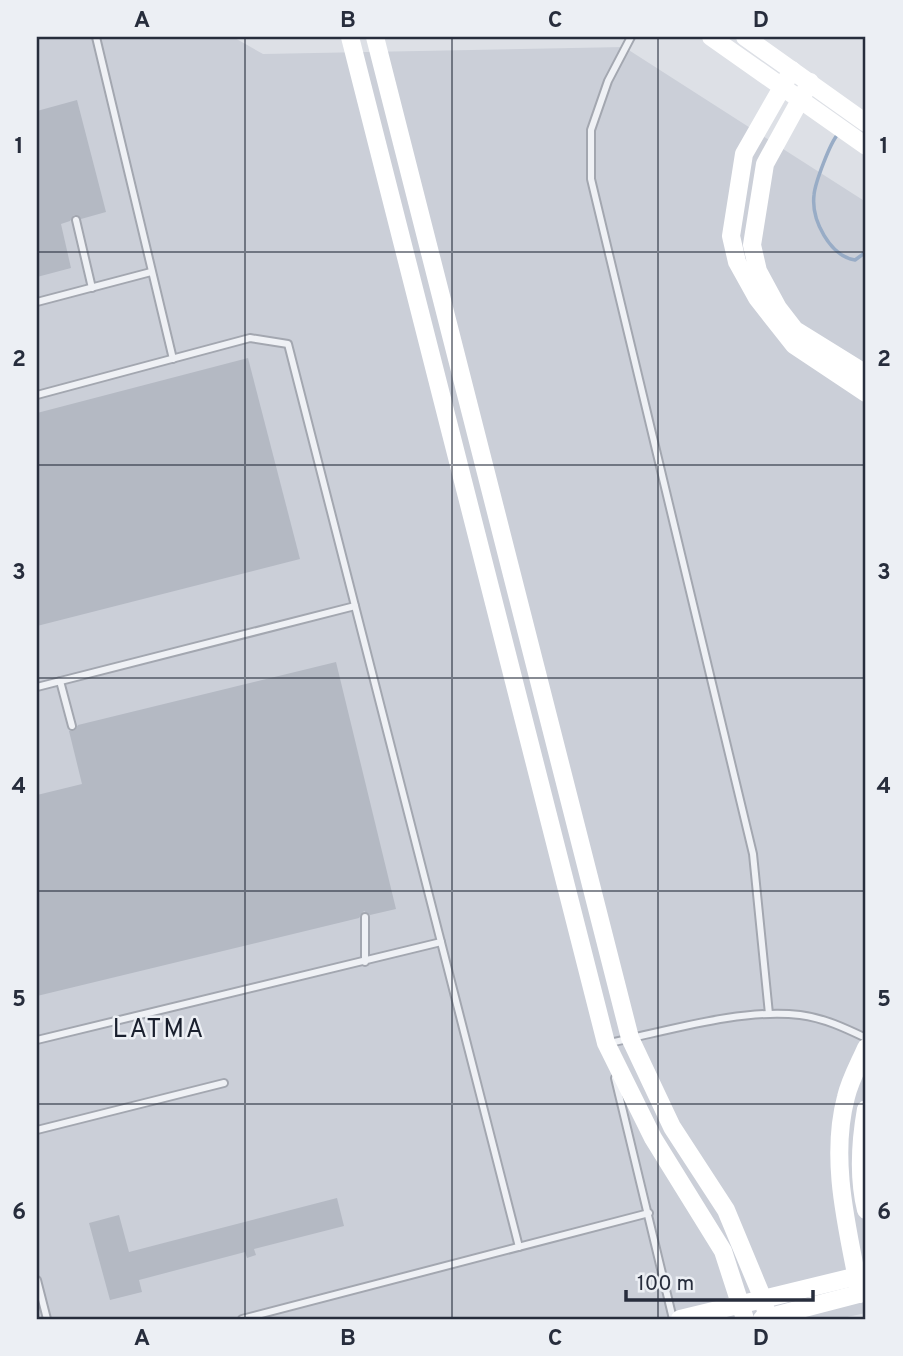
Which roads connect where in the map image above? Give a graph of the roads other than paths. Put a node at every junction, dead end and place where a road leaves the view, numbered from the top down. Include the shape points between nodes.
1 (96, 37) edge
2 (350, 37) edge
3 (375, 37) edge
4 (631, 37) edge
5 (711, 37) edge
6 (745, 37) edge
7 (792, 70) junction
8 (810, 82) junction
9 (782, 87) junction
10 (800, 99) junction
11 (866, 122) edge
12 (862, 142) edge
13 (76, 220) dead end
14 (151, 272) junction
15 (92, 288) junction
16 (37, 302) edge
17 (173, 359) junction
18 (866, 374) edge
19 (866, 393) edge
20 (37, 395) edge
21 (355, 606) junction
22 (60, 681) junction
23 (37, 687) edge
24 (72, 726) dead end
25 (365, 917) dead end
26 (441, 942) junction
27 (365, 962) junction
28 (769, 1014) junction
29 (630, 1038) junction
30 (866, 1038) edge
31 (37, 1040) edge
32 (606, 1043) junction
33 (866, 1048) edge
34 (224, 1083) dead end
35 (866, 1109) edge
36 (37, 1130) edge
37 (866, 1210) edge
38 (649, 1213) junction
39 (519, 1247) junction
40 (37, 1280) edge
41 (862, 1284) edge
42 (763, 1299) junction
43 (744, 1312) edge
44 (47, 1319) edge
45 (242, 1319) edge
46 (673, 1319) edge
47 (680, 1319) edge
48 (766, 1319) edge

1 - 14 lane
2 - 32 street
3 - 29 street
4 - 28 lane via 608,81 591,130 592,179 753,854
5 - 9 street
6 - 7 street
7 - 8 street
7 - 9 street
8 - 10 street
8 - 11 street
9 - 10 street
9 - 19 street via 744,154 731,236 737,262 757,298 794,345
10 - 12 street
10 - 18 street via 765,164 752,245 758,271 794,330
13 - 15 lane
14 - 15 lane
14 - 17 lane
15 - 16 lane
17 - 20 lane
17 - 21 lane via 250,338 288,344
21 - 22 lane
21 - 26 lane
22 - 23 lane
22 - 24 lane
25 - 27 lane
26 - 27 lane
26 - 39 lane
27 - 31 lane
28 - 29 lane
28 - 30 lane via 802,1015
29 - 32 lane
29 - 42 street via 672,1126 726,1210
32 - 38 lane
32 - 43 street via 653,1138 723,1251
33 - 41 street via 846,1095 840,1126 840,1178
34 - 36 lane
35 - 37 street via 861,1135 861,1188
38 - 39 lane
38 - 46 lane
39 - 45 lane
40 - 44 lane
41 - 42 street
41 - 48 street
42 - 43 street
42 - 48 street
43 - 47 street

